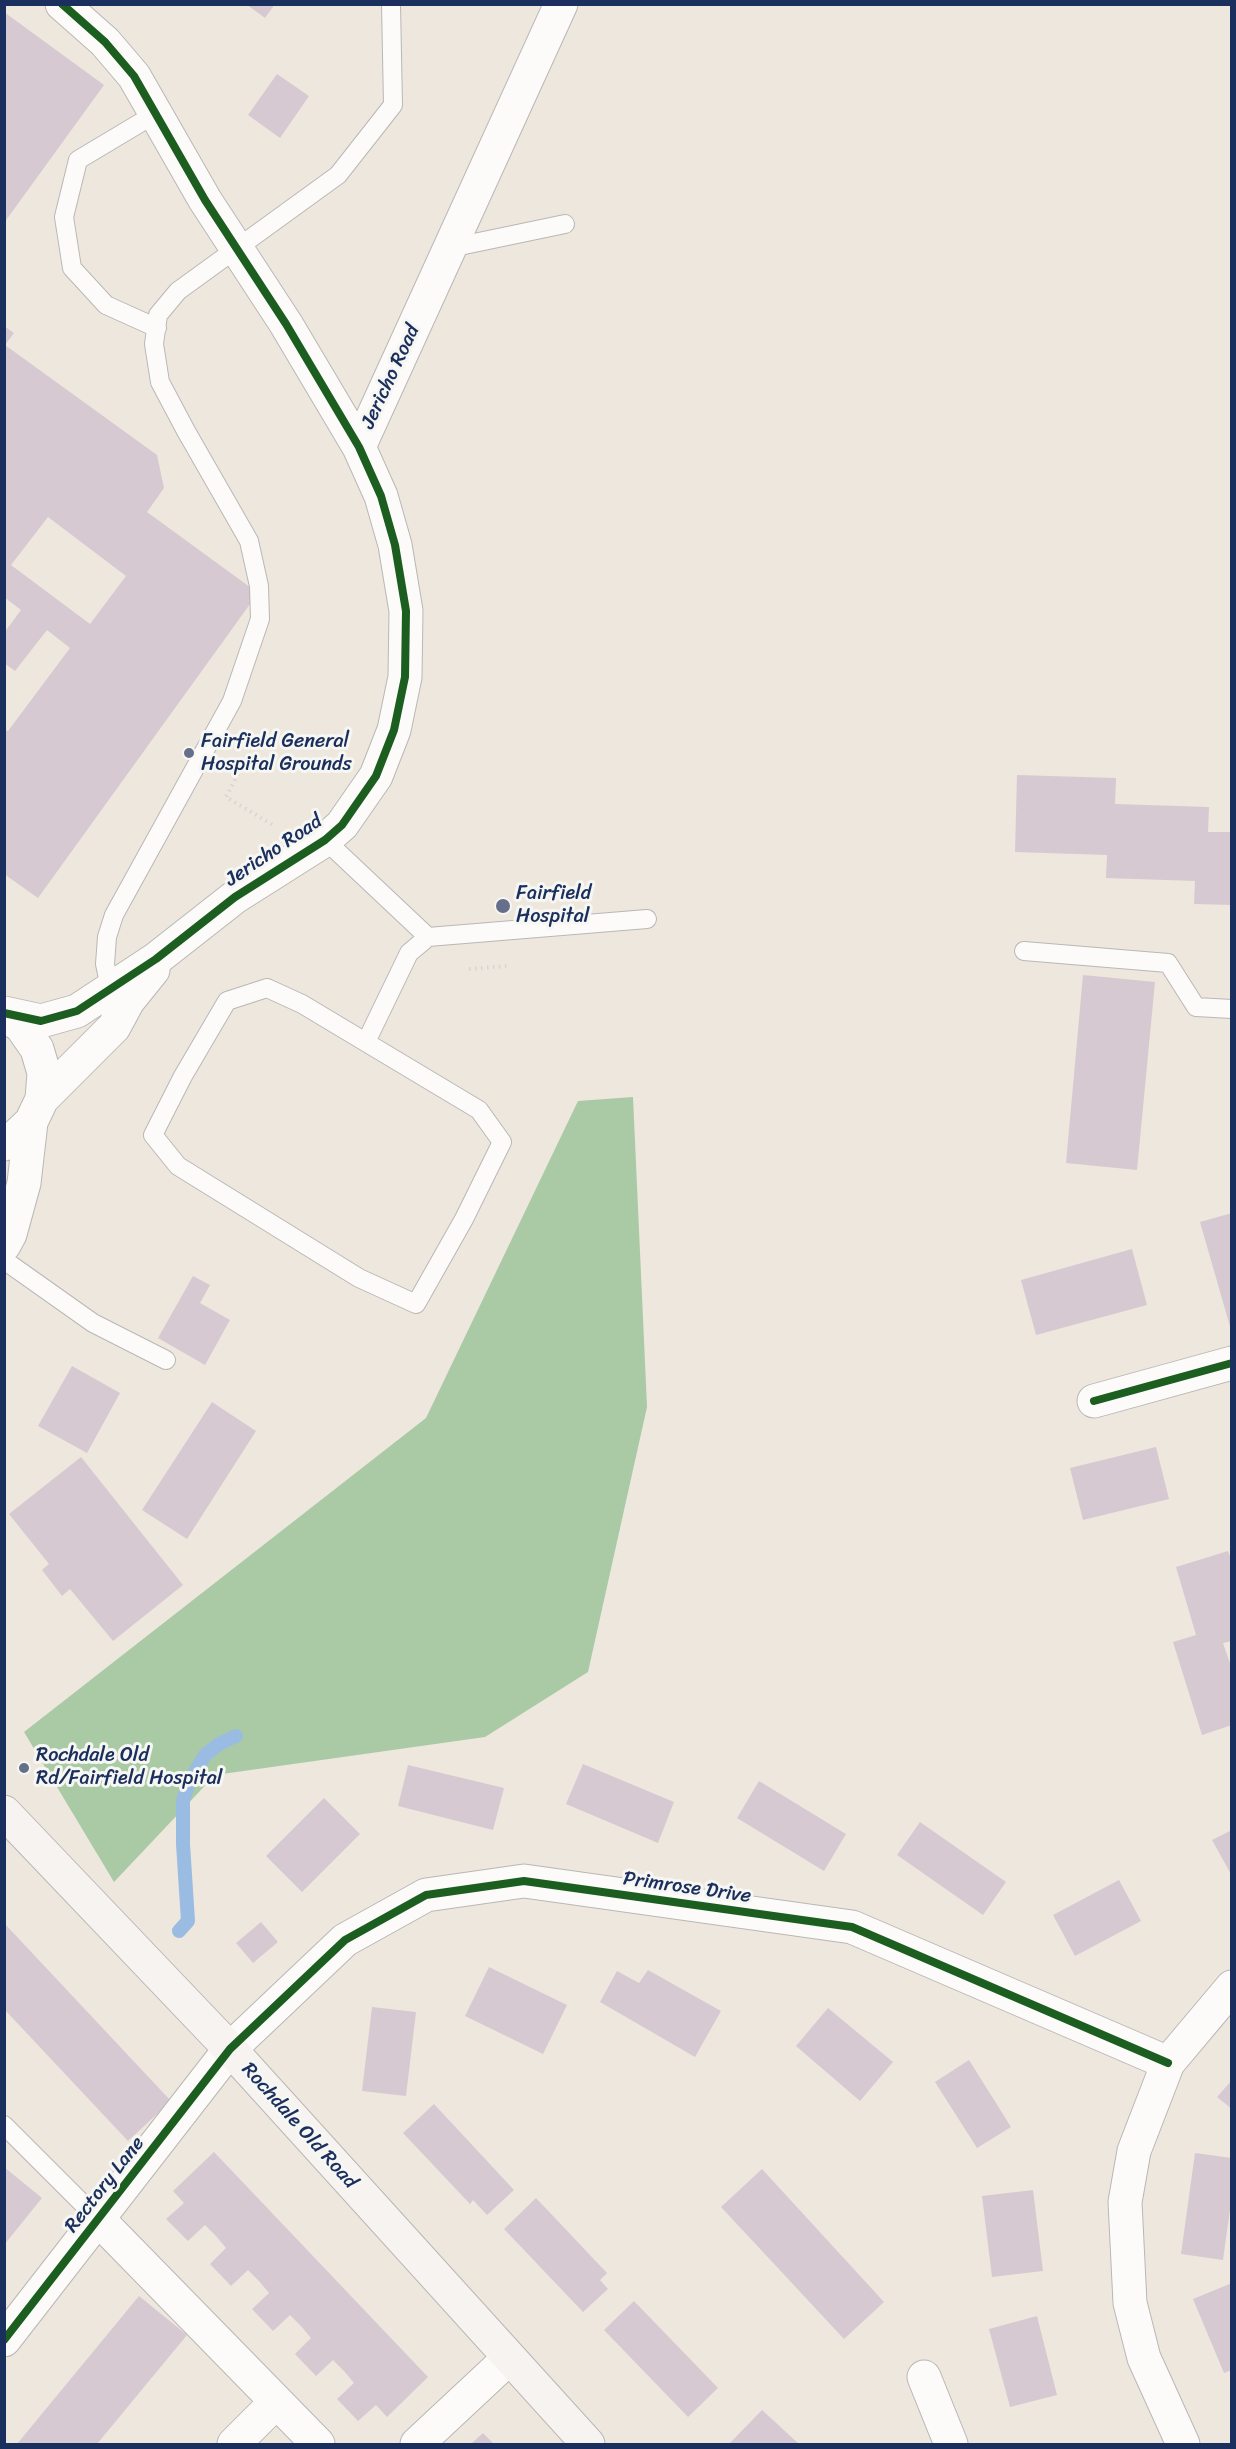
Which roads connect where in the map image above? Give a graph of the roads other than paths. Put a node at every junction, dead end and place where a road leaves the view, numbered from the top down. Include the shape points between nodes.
1 (62, 4) edge
2 (391, 4) edge
3 (561, 4) edge
4 (155, 114) junction
5 (565, 224) dead end
6 (237, 248) junction
7 (450, 248) junction
8 (156, 328) junction
9 (359, 447) junction
10 (325, 840) junction
11 (647, 919) dead end
12 (428, 937) junction
13 (178, 942) junction
14 (1024, 951) dead end
15 (110, 988) junction
16 (1232, 1009) edge
17 (4, 1014) edge
18 (366, 1042) junction
19 (36, 1110) junction
20 (4, 1144) edge
21 (4, 1245) edge
22 (4, 1260) edge
23 (166, 1360) dead end
24 (1232, 1363) edge
25 (1094, 1401) dead end
26 (4, 1812) edge
27 (1232, 1987) edge
28 (230, 2049) junction
29 (1168, 2064) junction
30 (4, 2125) edge
31 (99, 2220) junction
32 (4, 2340) edge
33 (508, 2359) junction
34 (924, 2377) dead end
35 (276, 2402) junction
36 (234, 2445) edge
37 (318, 2445) edge
38 (417, 2445) edge
39 (588, 2445) edge
40 (951, 2445) edge
41 (1184, 2445) edge

1 - 4 street via 134,76
2 - 6 lane via 393,105 338,175
3 - 7 street, Jericho Road
4 - 6 street
4 - 8 lane via 78,160 64,217 72,268 106,305
5 - 7 lane
6 - 8 lane via 178,291 159,315
6 - 9 street
7 - 9 street, Jericho Road
8 - 15 lane via 154,344 160,382 249,541 259,586 260,619 232,701 114,915 105,964
9 - 10 street, Jericho Road via 381,496 395,545 406,611 405,677 394,730 376,776 342,825
10 - 12 lane
10 - 13 street, Jericho Road via 235,897
11 - 12 lane
12 - 18 lane via 410,953
13 - 15 street, Jericho Road
13 - 19 street via 128,1001 114,1027 63,1076
14 - 16 lane via 1168,963 1196,1007
15 - 17 street, Jericho Road via 77,1011 58,1018 41,1021
17 - 19 street via 21,1026 38,1049 44,1073
18 - 18 lane via 479,1110 502,1142 416,1304 359,1278 178,1166 153,1135 227,1000 267,988
19 - 20 street via 12,1140
19 - 21 street via 24,1183
22 - 23 lane via 93,1323
24 - 25 street
26 - 28 main road, Rochdale Old Road
27 - 29 street
28 - 29 street, Primrose Drive via 345,1940 426,1895 524,1881 852,1928
28 - 31 street, Rectory Lane
28 - 33 main road, Rochdale Old Road
29 - 41 street via 1134,2151 1125,2202 1130,2303 1144,2358
30 - 31 lane
31 - 32 street, Rectory Lane
31 - 35 street, Rectory Lane
33 - 38 street
33 - 39 main road, Rochdale Old Road
34 - 40 street
35 - 36 street
35 - 37 street, Rectory Lane

